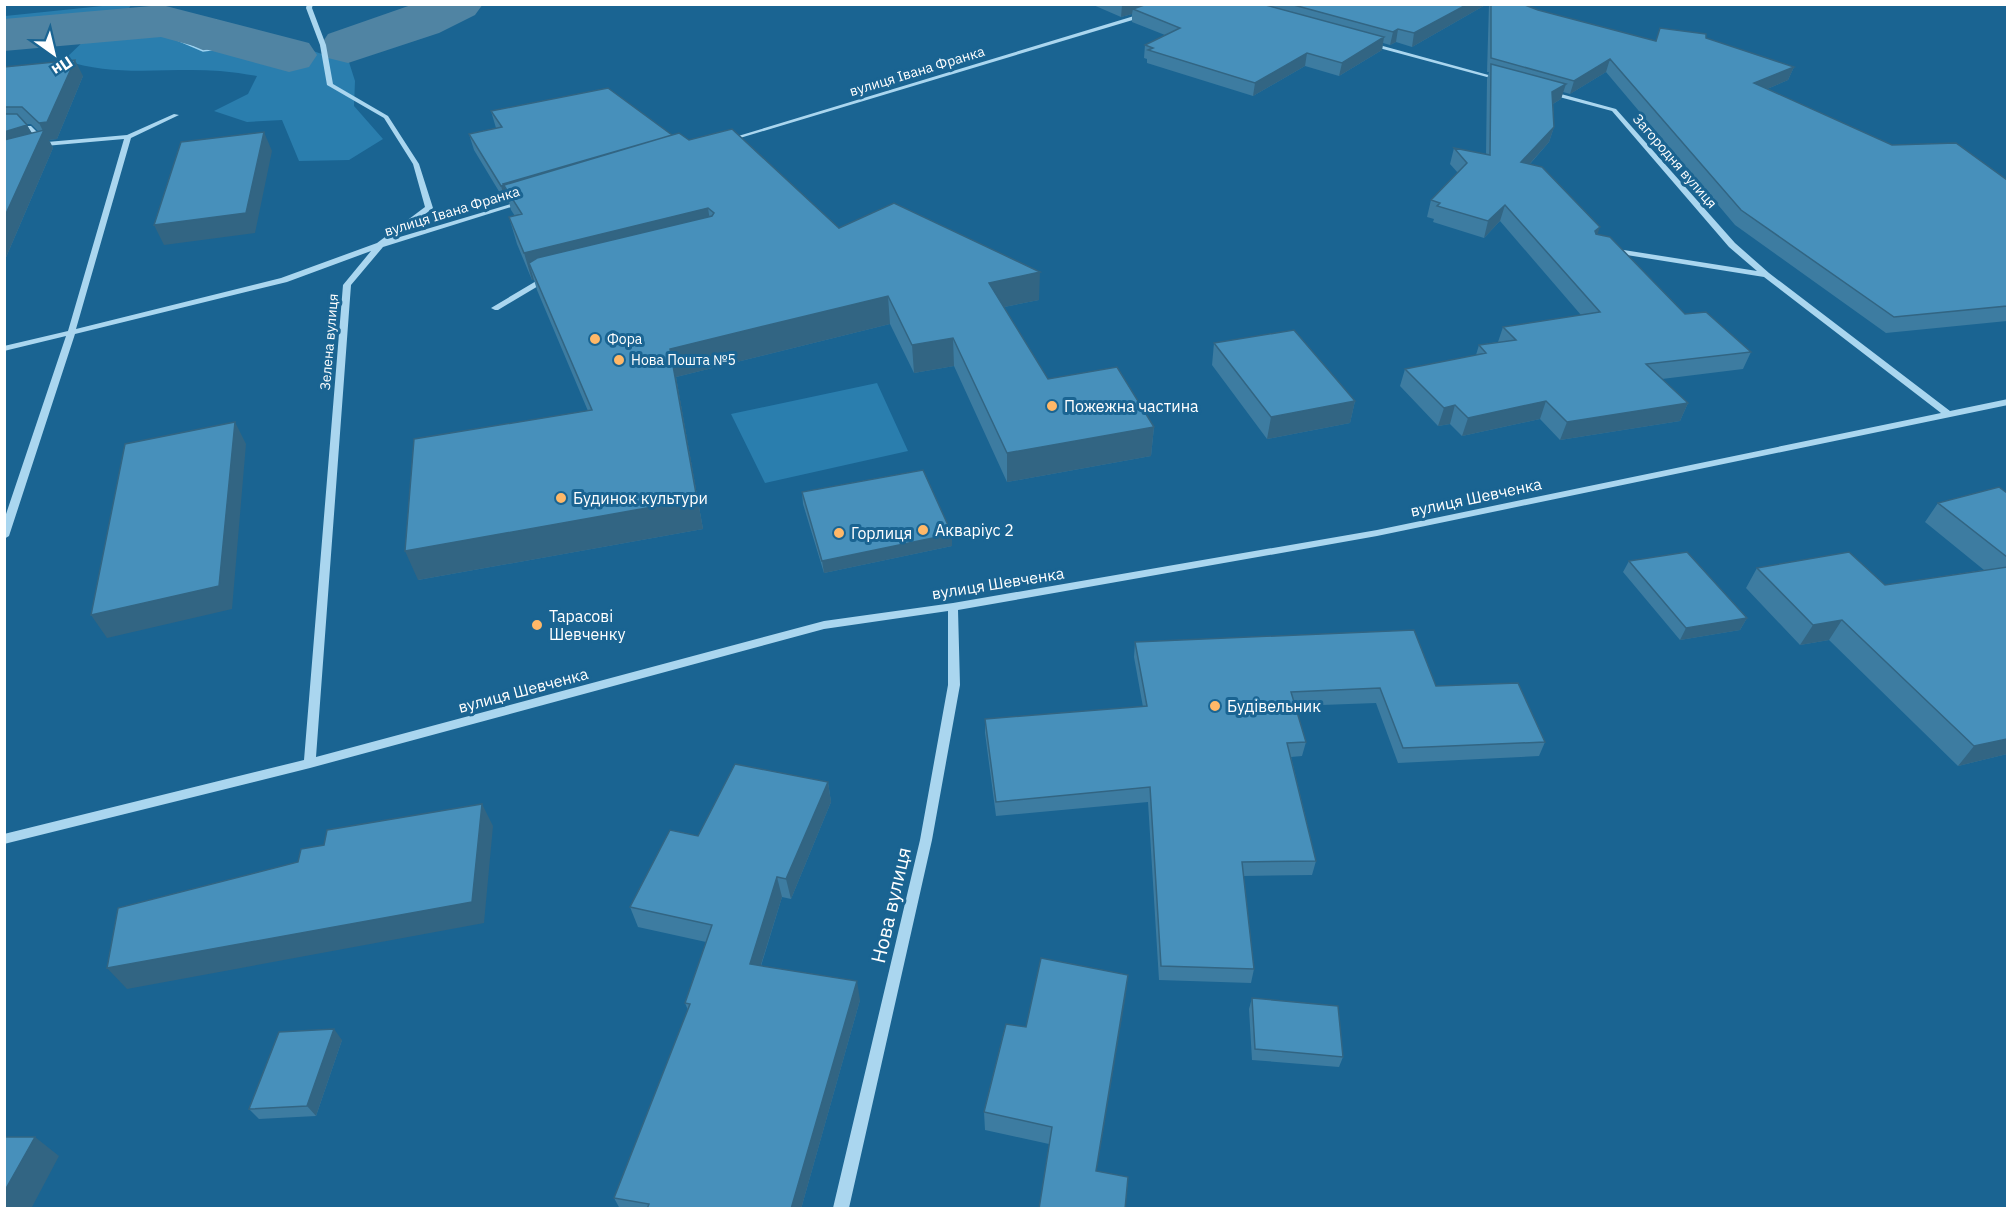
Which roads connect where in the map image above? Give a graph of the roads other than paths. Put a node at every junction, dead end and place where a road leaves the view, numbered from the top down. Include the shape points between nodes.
1 (310, 4) edge
2 (1157, 11) edge
3 (1361, 42) edge
4 (1511, 82) edge
5 (1545, 91) edge
6 (176, 115) dead end
7 (4, 128) edge
8 (128, 136) junction
9 (723, 142) edge
10 (45, 144) junction
11 (35, 147) edge
12 (529, 200) edge
13 (380, 245) junction
14 (1607, 249) edge
15 (1766, 275) junction
16 (552, 278) edge
17 (495, 308) dead end
18 (71, 333) junction
19 (4, 349) edge
20 (2007, 402) edge
21 (1949, 414) junction
22 (4, 536) edge
23 (953, 607) junction
24 (310, 763) junction
25 (4, 839) edge
26 (841, 1209) edge

1 - 13 street, Зелена вулиця via 330,85 386,117 416,164 429,208
2 - 9 street, вулиця Івана Франка
3 - 4 street
5 - 15 street, Загородня вулиця via 1614,110 1732,245
6 - 8 street
7 - 10 street via 29,127
8 - 10 street
8 - 18 street
10 - 11 street
12 - 13 street, вулиця Івана Франка
13 - 18 street, вулиця Івана Франка via 284,280
13 - 24 street, Зелена вулиця via 347,285
14 - 15 street
15 - 21 street, Загородня вулиця
16 - 17 street via 541,280
18 - 19 street, вулиця Івана Франка
18 - 22 street
20 - 21 street, вулиця Шевченка
21 - 23 street, вулиця Шевченка via 1377,533
23 - 24 street, вулиця Шевченка via 816,627
23 - 26 street, Нова вулиця via 954,685 926,840
24 - 25 street, вулиця Шевченка

